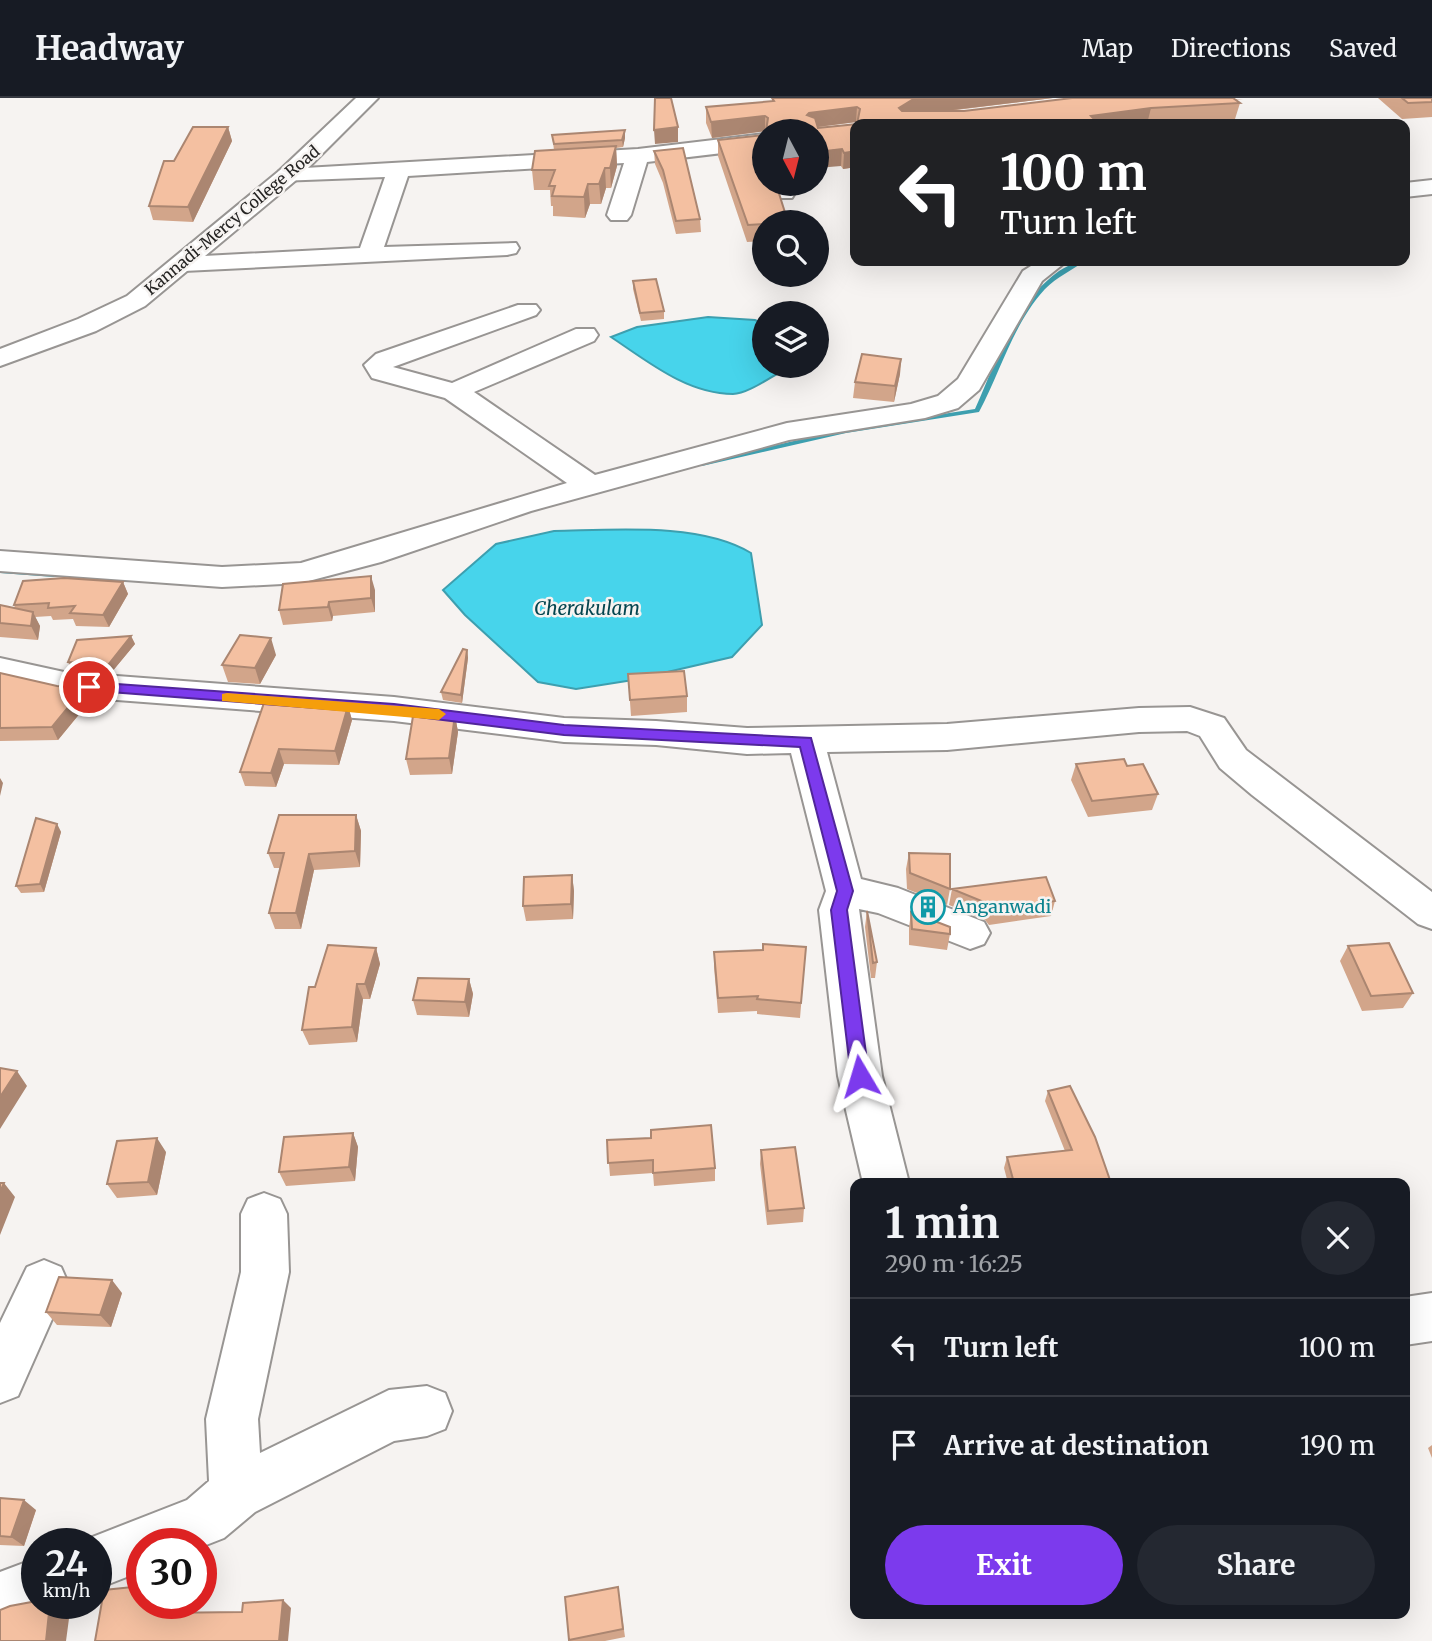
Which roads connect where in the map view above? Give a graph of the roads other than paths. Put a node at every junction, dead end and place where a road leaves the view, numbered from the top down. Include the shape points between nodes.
1 (368, 98) edge
2 (752, 146) edge
3 (638, 156) junction
4 (399, 169) junction
5 (287, 176) junction
6 (1432, 187) edge
7 (1410, 189) edge
8 (619, 215) dead end
9 (507, 248) dead end
10 (370, 253) junction
11 (184, 264) junction
12 (1047, 266) edge
13 (527, 310) dead end
14 (585, 335) dead end
15 (0, 358) edge
16 (455, 392) junction
17 (591, 486) junction
18 (0, 561) edge
19 (0, 669) edge
20 (806, 742) junction
21 (845, 891) junction
22 (1432, 913) edge
23 (970, 933) dead end
24 (885, 1178) edge
25 (264, 1214) dead end
26 (44, 1283) dead end
27 (1432, 1317) edge
28 (1410, 1320) edge
29 (0, 1377) edge
30 (427, 1411) dead end
31 (236, 1493) junction
32 (182, 1528) edge
33 (21, 1592) edge
34 (0, 1600) edge

1 - 5 street, Kannadi-Mercy College Road
2 - 3 street
3 - 4 street
3 - 8 street
4 - 5 street
4 - 10 street
5 - 11 street, Kannadi-Mercy College Road
6 - 7 street
9 - 10 street
10 - 11 street
11 - 15 street, Kannadi-Mercy College Road via 136,301
12 - 17 street via 1032,276 969,384 948,402 915,412 787,432
13 - 16 street via 377,365 382,372
14 - 16 street
16 - 17 street
17 - 18 street via 301,572 222,576
19 - 20 street via 64,684 394,709 564,730
20 - 21 street
20 - 22 street via 1189,719 1212,727 1233,759 1254,777
21 - 23 street via 884,900
21 - 24 street via 839,910 860,1076
25 - 31 street via 265,1272 232,1419
26 - 29 street
27 - 28 street
30 - 31 street via 389,1416
31 - 32 street via 205,1519
33 - 34 street

